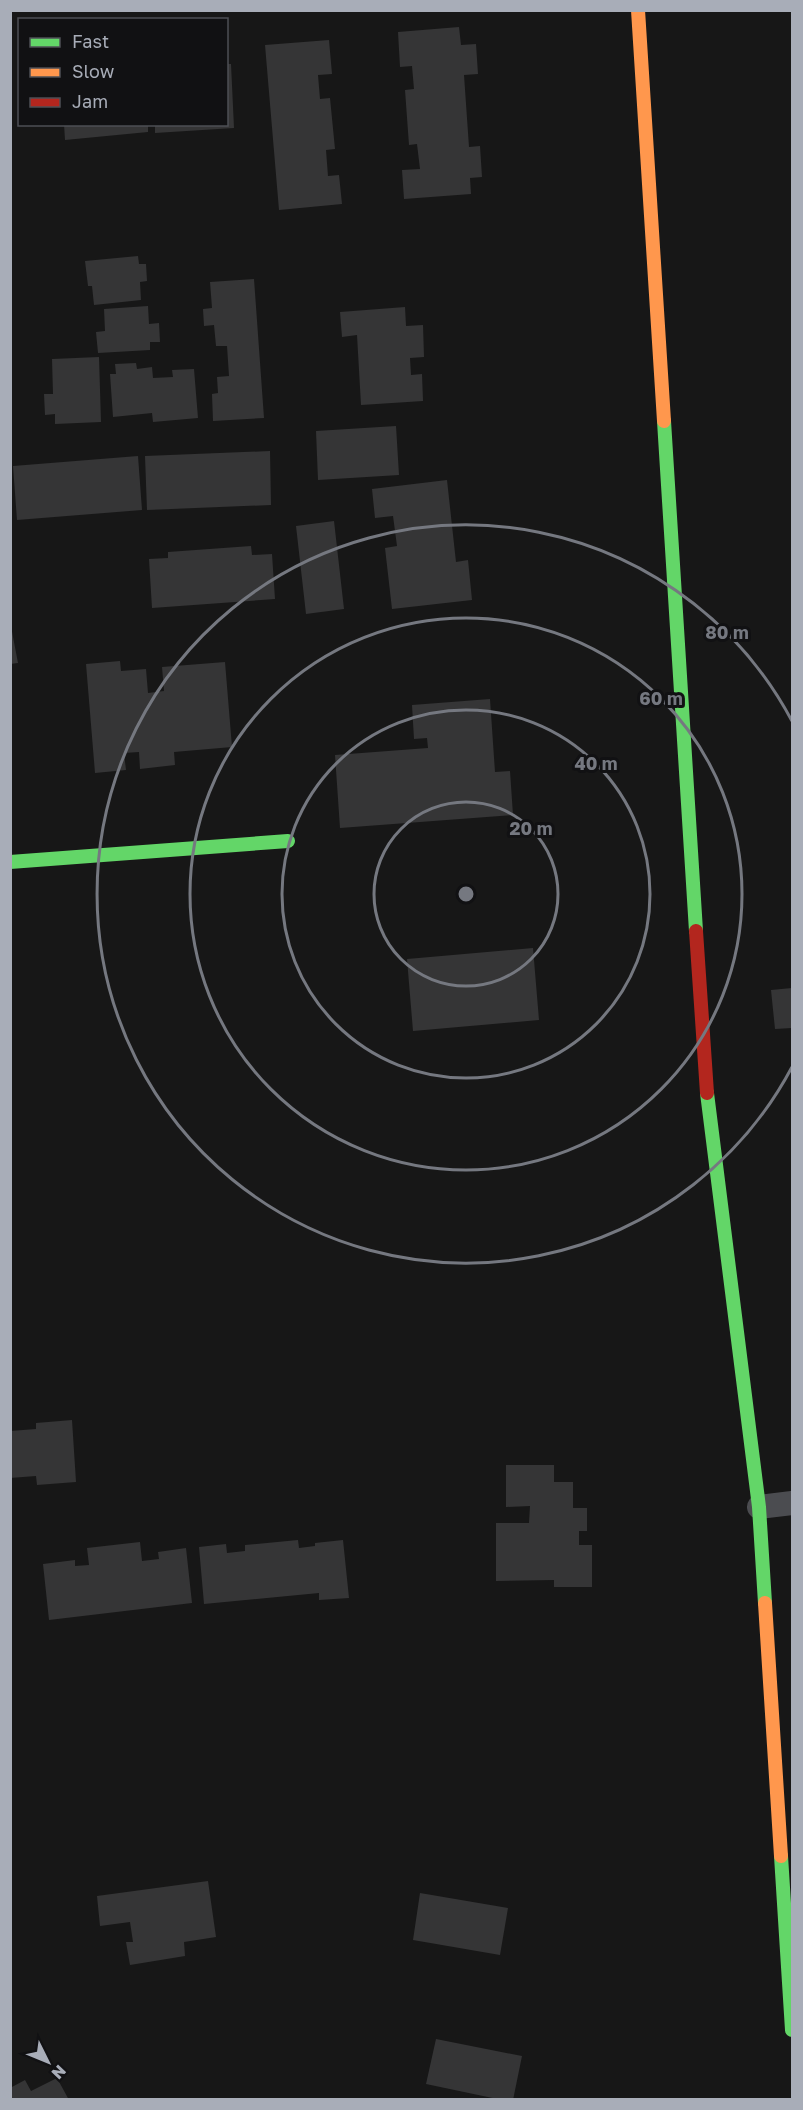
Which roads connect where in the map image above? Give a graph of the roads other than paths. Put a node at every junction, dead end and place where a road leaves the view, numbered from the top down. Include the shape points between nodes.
1 (638, 10) edge
2 (288, 841) dead end
3 (10, 862) edge
4 (792, 1503) edge
5 (759, 1508) junction
6 (792, 2030) edge

1 - 5 street via 704,1066
2 - 3 street
4 - 5 street
5 - 6 street

